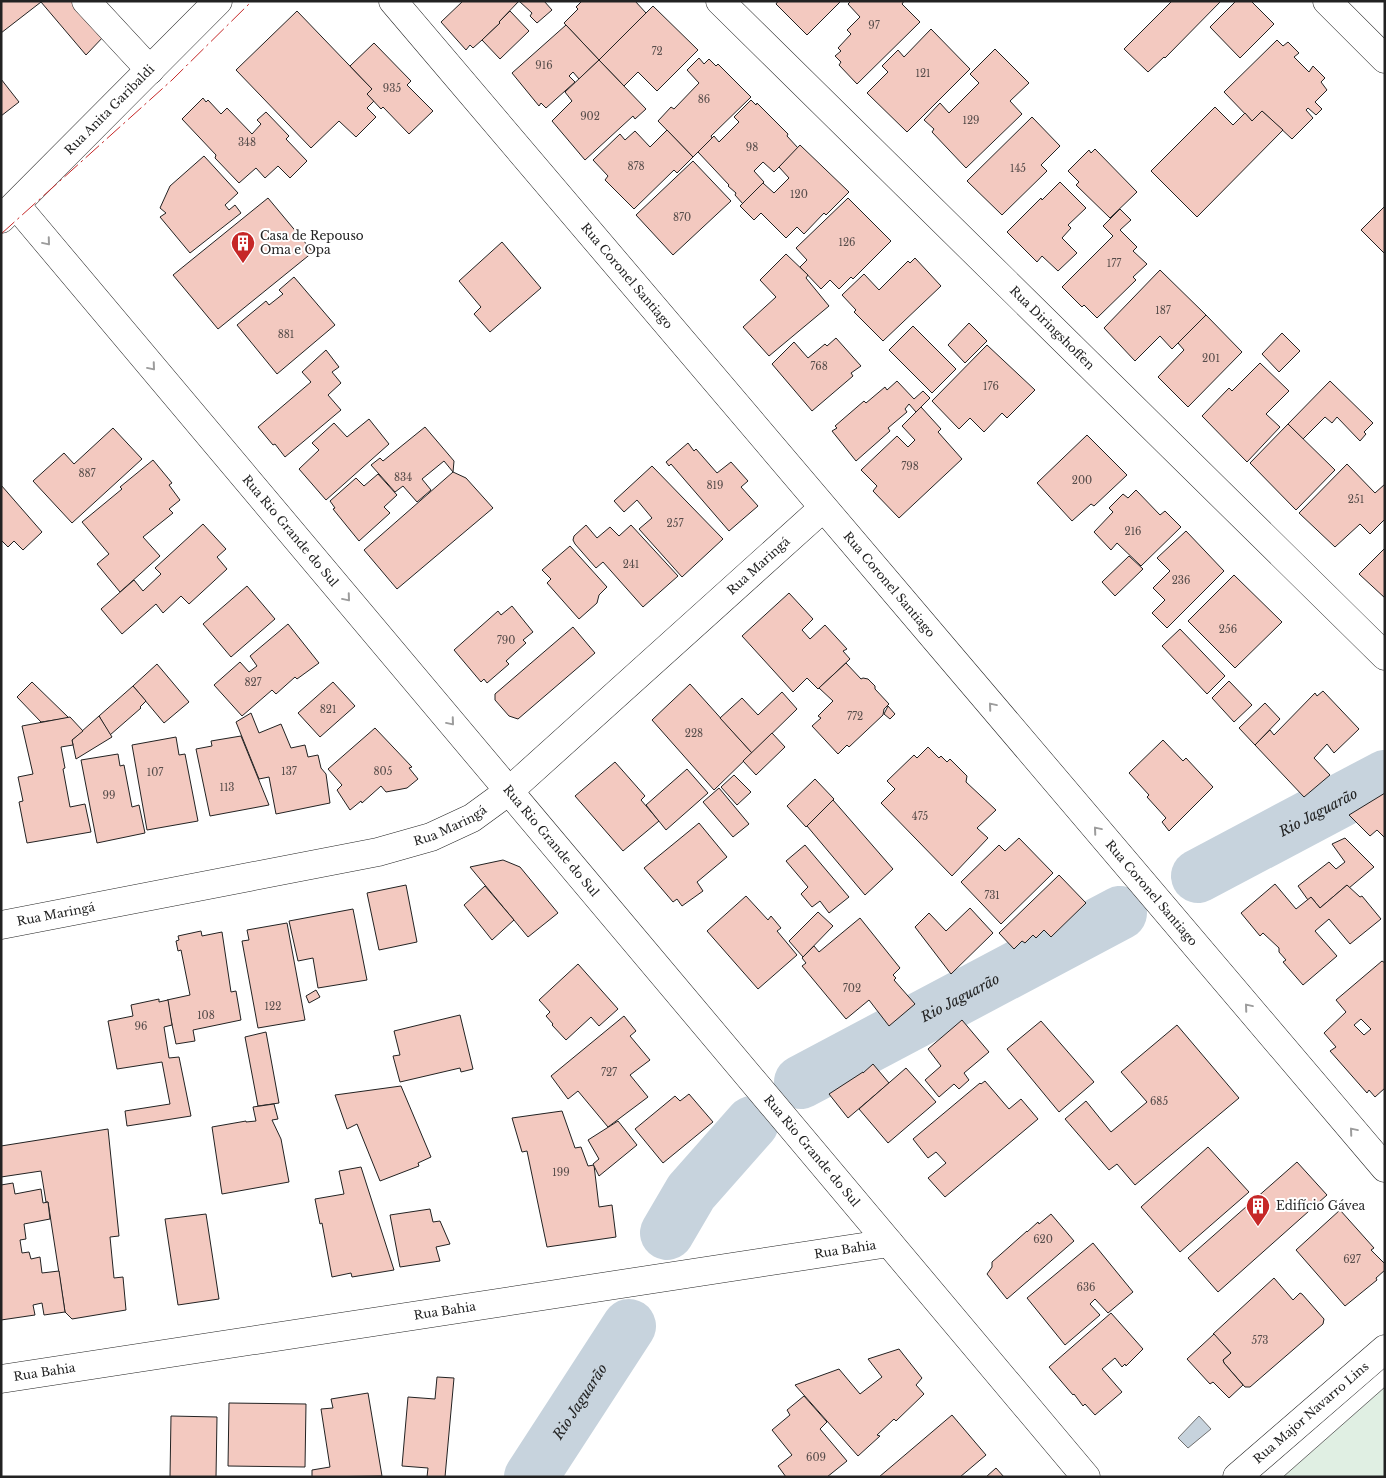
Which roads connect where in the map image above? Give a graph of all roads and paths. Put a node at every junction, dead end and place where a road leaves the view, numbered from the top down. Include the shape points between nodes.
1 (86, 1) edge
2 (218, 1) edge
3 (393, 1) edge
4 (720, 1) edge
5 (1327, 1) edge
6 (1385, 59) edge
7 (150, 70) junction
8 (9, 212) edge
9 (823, 508) junction
10 (1385, 656) edge
11 (509, 791) junction
12 (1, 924) edge
13 (1385, 1168) edge
14 (889, 1243) junction
15 (1385, 1349) edge
16 (1, 1379) edge
17 (1086, 1477) edge
18 (1237, 1477) edge

1 - 7 main road
2 - 7 main road, Rua Anita Garibaldi
3 - 9 main road, Rua Coronel Santiago
4 - 10 main road, Rua Diringshoffen
5 - 6 main road
7 - 8 main road, Rua Anita Garibaldi
8 -> 11 main road, Rua Rio Grande do Sul
9 - 11 main road, Rua Maringá
13 -> 9 main road, Rua Coronel Santiago
11 - 12 main road, Rua Maringá via 472,818 431,837 378,852
11 - 14 main road, Rua Rio Grande do Sul
14 - 16 main road, Rua Bahia
14 - 17 main road, Rua Rio Grande do Sul
15 - 18 main road, Rua Major Navarro Lins

